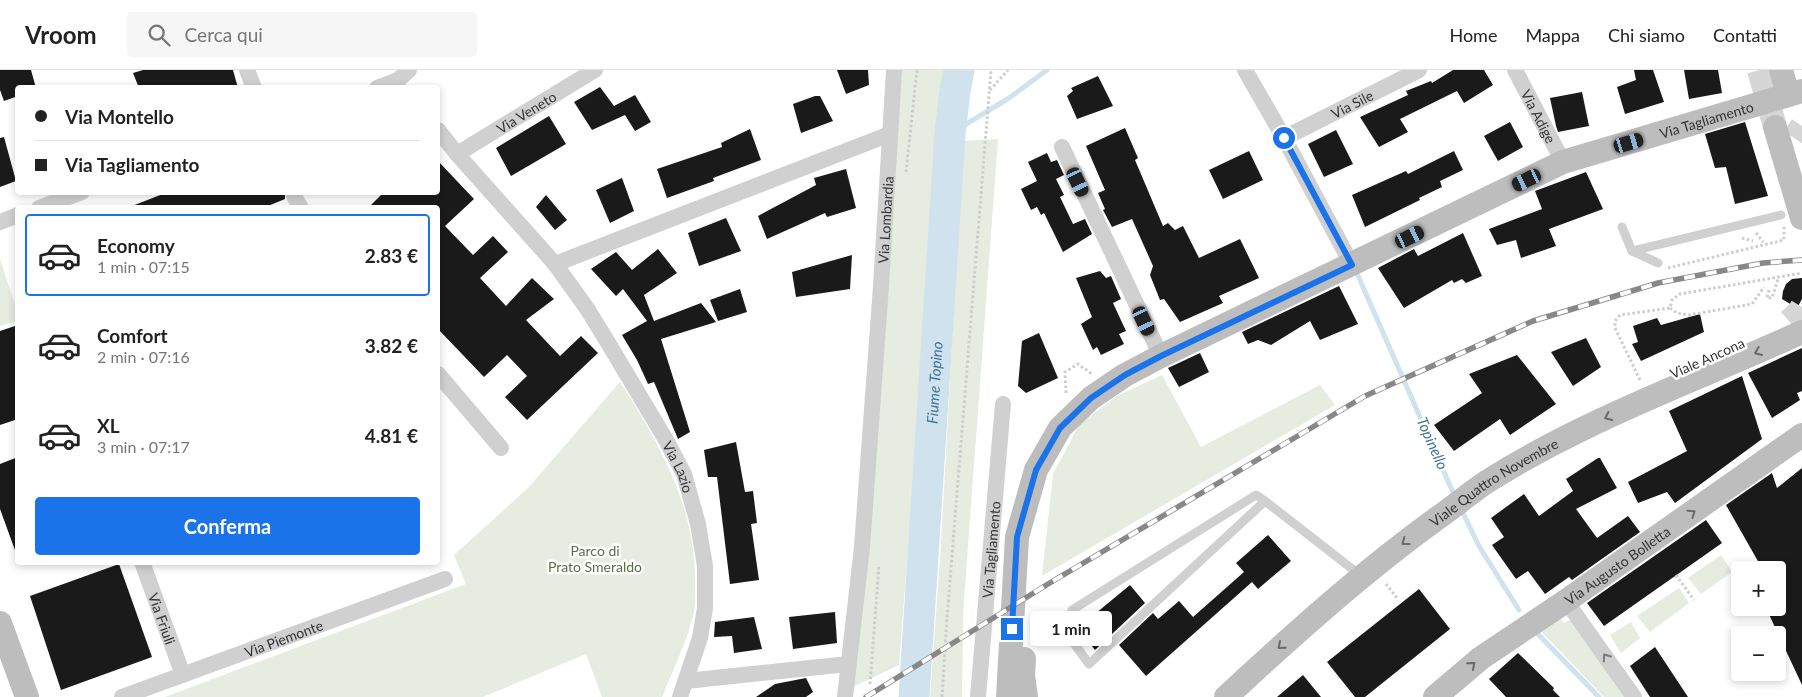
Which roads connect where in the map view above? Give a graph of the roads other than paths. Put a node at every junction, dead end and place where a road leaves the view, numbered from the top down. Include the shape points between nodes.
1 (247, 70) edge
2 (595, 70) edge
3 (894, 70) edge
4 (1245, 70) edge
5 (1419, 70) edge
6 (1515, 70) edge
7 (1781, 70) edge
8 (400, 77) edge
9 (253, 85) edge
10 (383, 85) edge
11 (1795, 93) edge
12 (1784, 132) tunnel mouth
13 (440, 133) edge
14 (890, 134) junction
15 (1284, 138) junction
16 (1062, 148) dead end
17 (457, 154) junction
18 (1563, 162) junction
19 (74, 195) edge
20 (47, 205) edge
21 (15, 216) edge
22 (1789, 219) edge
23 (0, 222) edge
24 (1622, 227) dead end
25 (1632, 251) junction
26 (1658, 263) road end
27 (555, 264) junction
28 (1352, 265) junction
29 (1794, 334) tunnel mouth
30 (1161, 356) junction
31 (440, 376) edge
32 (1003, 404) dead end
33 (1632, 406) joint
34 (1802, 435) edge
35 (501, 448) dead end
36 (1265, 501) junction
37 (143, 565) edge
38 (1362, 577) junction
39 (445, 579) dead end
40 (1566, 600) junction
41 (0, 623) edge
42 (4, 648) edge
43 (848, 664) junction
44 (183, 675) junction
45 (686, 681) junction
46 (1021, 696) edge
47 (27, 697) edge
48 (122, 697) edge
49 (680, 697) edge
50 (845, 697) edge
51 (978, 697) edge
52 (1226, 697) edge
53 (1435, 697) edge
54 (1634, 697) edge

1 - 9 street
2 - 17 street, Via Veneto
3 - 14 street
4 - 15 street
5 - 15 street, Via Sile
6 - 18 street, Via Adige
7 - 11 main road
8 - 10 street
11 - 18 main road, Via Tagliamento
12 - 22 main road via 1790,150
13 - 17 street, Via Lazio
14 - 27 street
14 - 43 street, Via Lombardia via 862,547
15 - 28 street
16 - 30 street
17 - 27 street, Via Lazio
18 - 28 main road, Via Tagliamento
19 - 20 street
21 - 23 street
22 - 25 lane
24 - 25 lane
25 - 26 lane
27 - 45 street, Via Lazio via 610,346 684,474 698,524 705,566 706,608
28 - 30 main road, Via Tagliamento
29 -> 33 main road, Viale Ancona via 1661,378
30 - 46 main road, Via Tagliamento via 1091,398 1060,428 1036,470 1017,537
31 - 35 street
32 - 51 street, Via Tagliamento
33 -> 38 main road, Viale Quattro Novembre via 1567,436 1488,482
40 -> 34 main road, Via Augusto Bolletta
36 - 36 lane via 1256,495 1072,610 1068,635 1089,664
36 - 38 lane
37 - 44 street, Via Friuli
38 -> 52 main road, Viale Quattro Novembre
39 - 44 street, Via Piemonte
53 -> 40 main road, Via Augusto Bolletta via 1481,658
54 -> 40 street
41 - 42 main road
42 - 47 main road
43 - 45 street
43 - 50 street
44 - 48 street, Via Piemonte
45 - 49 street, Via Lazio

